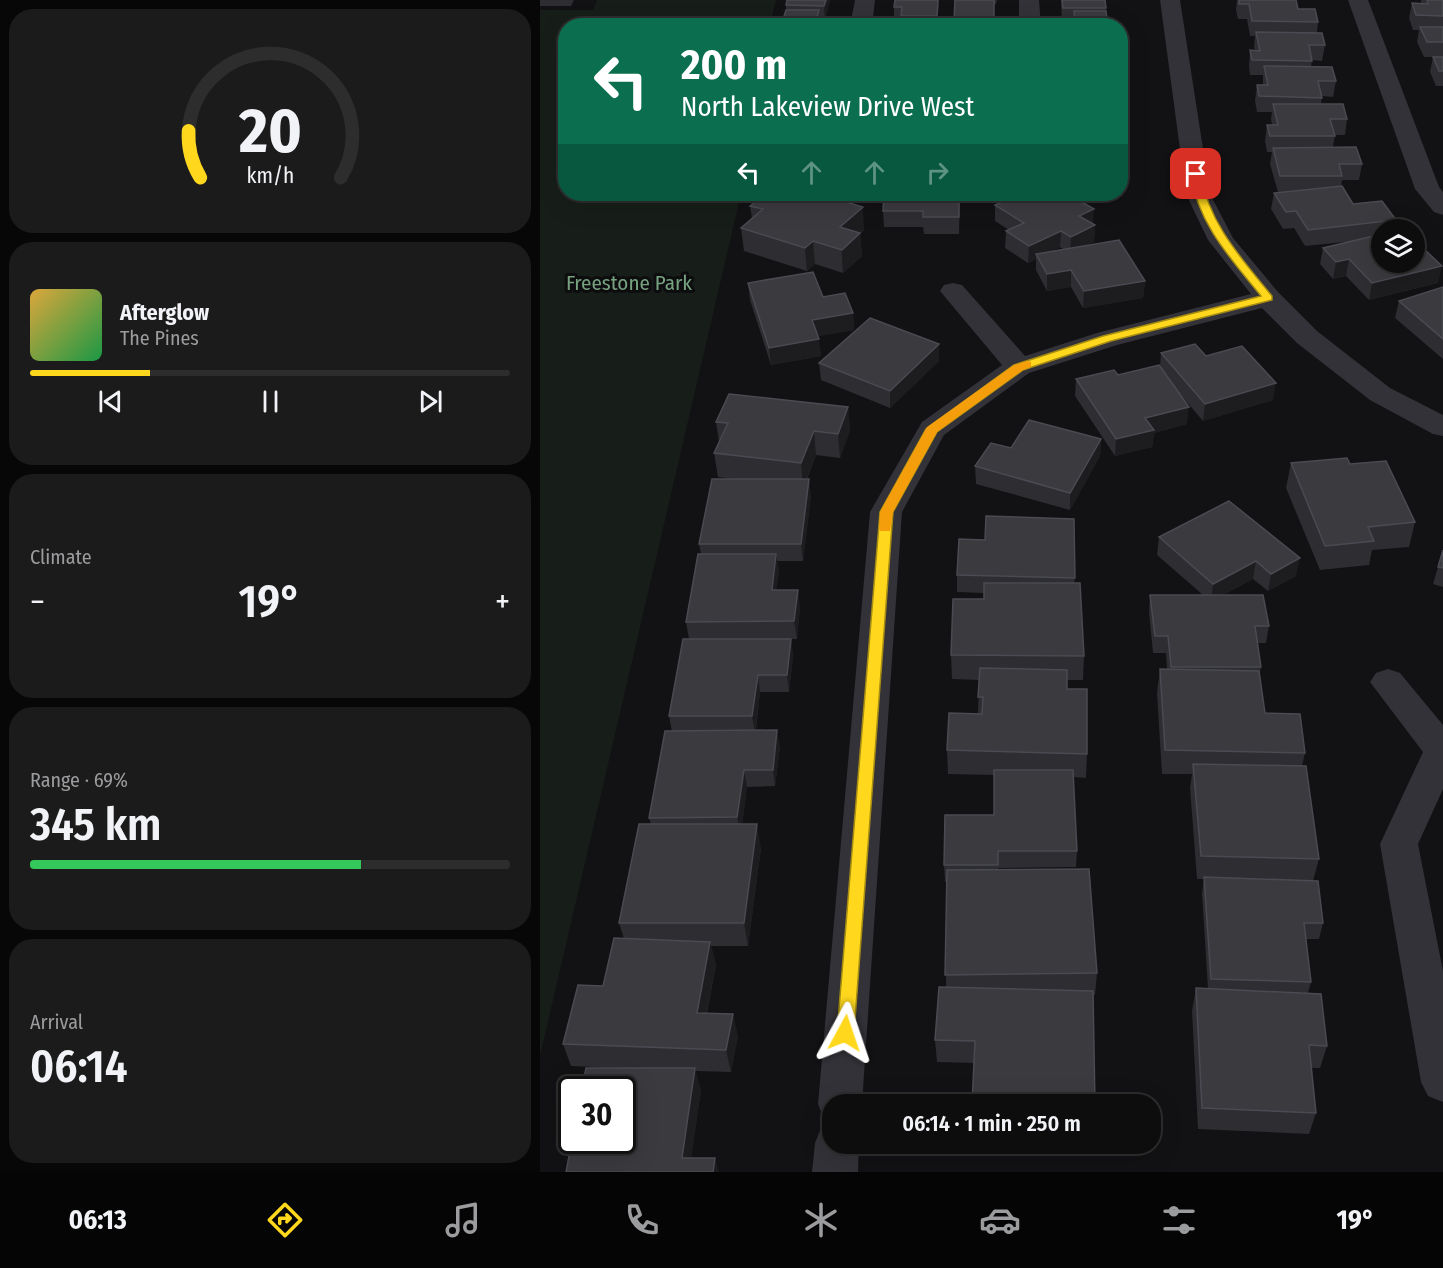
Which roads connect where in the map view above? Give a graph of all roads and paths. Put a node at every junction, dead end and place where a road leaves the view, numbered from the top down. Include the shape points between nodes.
1 (865, 0) edge
2 (1029, 0) edge
3 (1170, 0) edge
4 (1358, 0) edge
5 (862, 18) edge
6 (1030, 18) edge
7 (1443, 207) edge
8 (953, 291) dead end
9 (1268, 298) junction
10 (1018, 367) junction
11 (1443, 427) edge
12 (1388, 682) dead end
13 (1443, 749) edge
14 (1443, 1082) edge
15 (841, 1094) edge
16 (836, 1154) edge
17 (834, 1172) edge

1 - 5 street
2 - 6 street
3 - 9 street via 1198,194 1221,240
4 - 7 street via 1427,189
8 - 10 street
9 - 10 street via 1107,339
9 - 11 street via 1307,337 1380,394
10 - 15 street via 932,429 886,512
12 - 13 street
13 - 14 street via 1399,844
16 - 17 street

